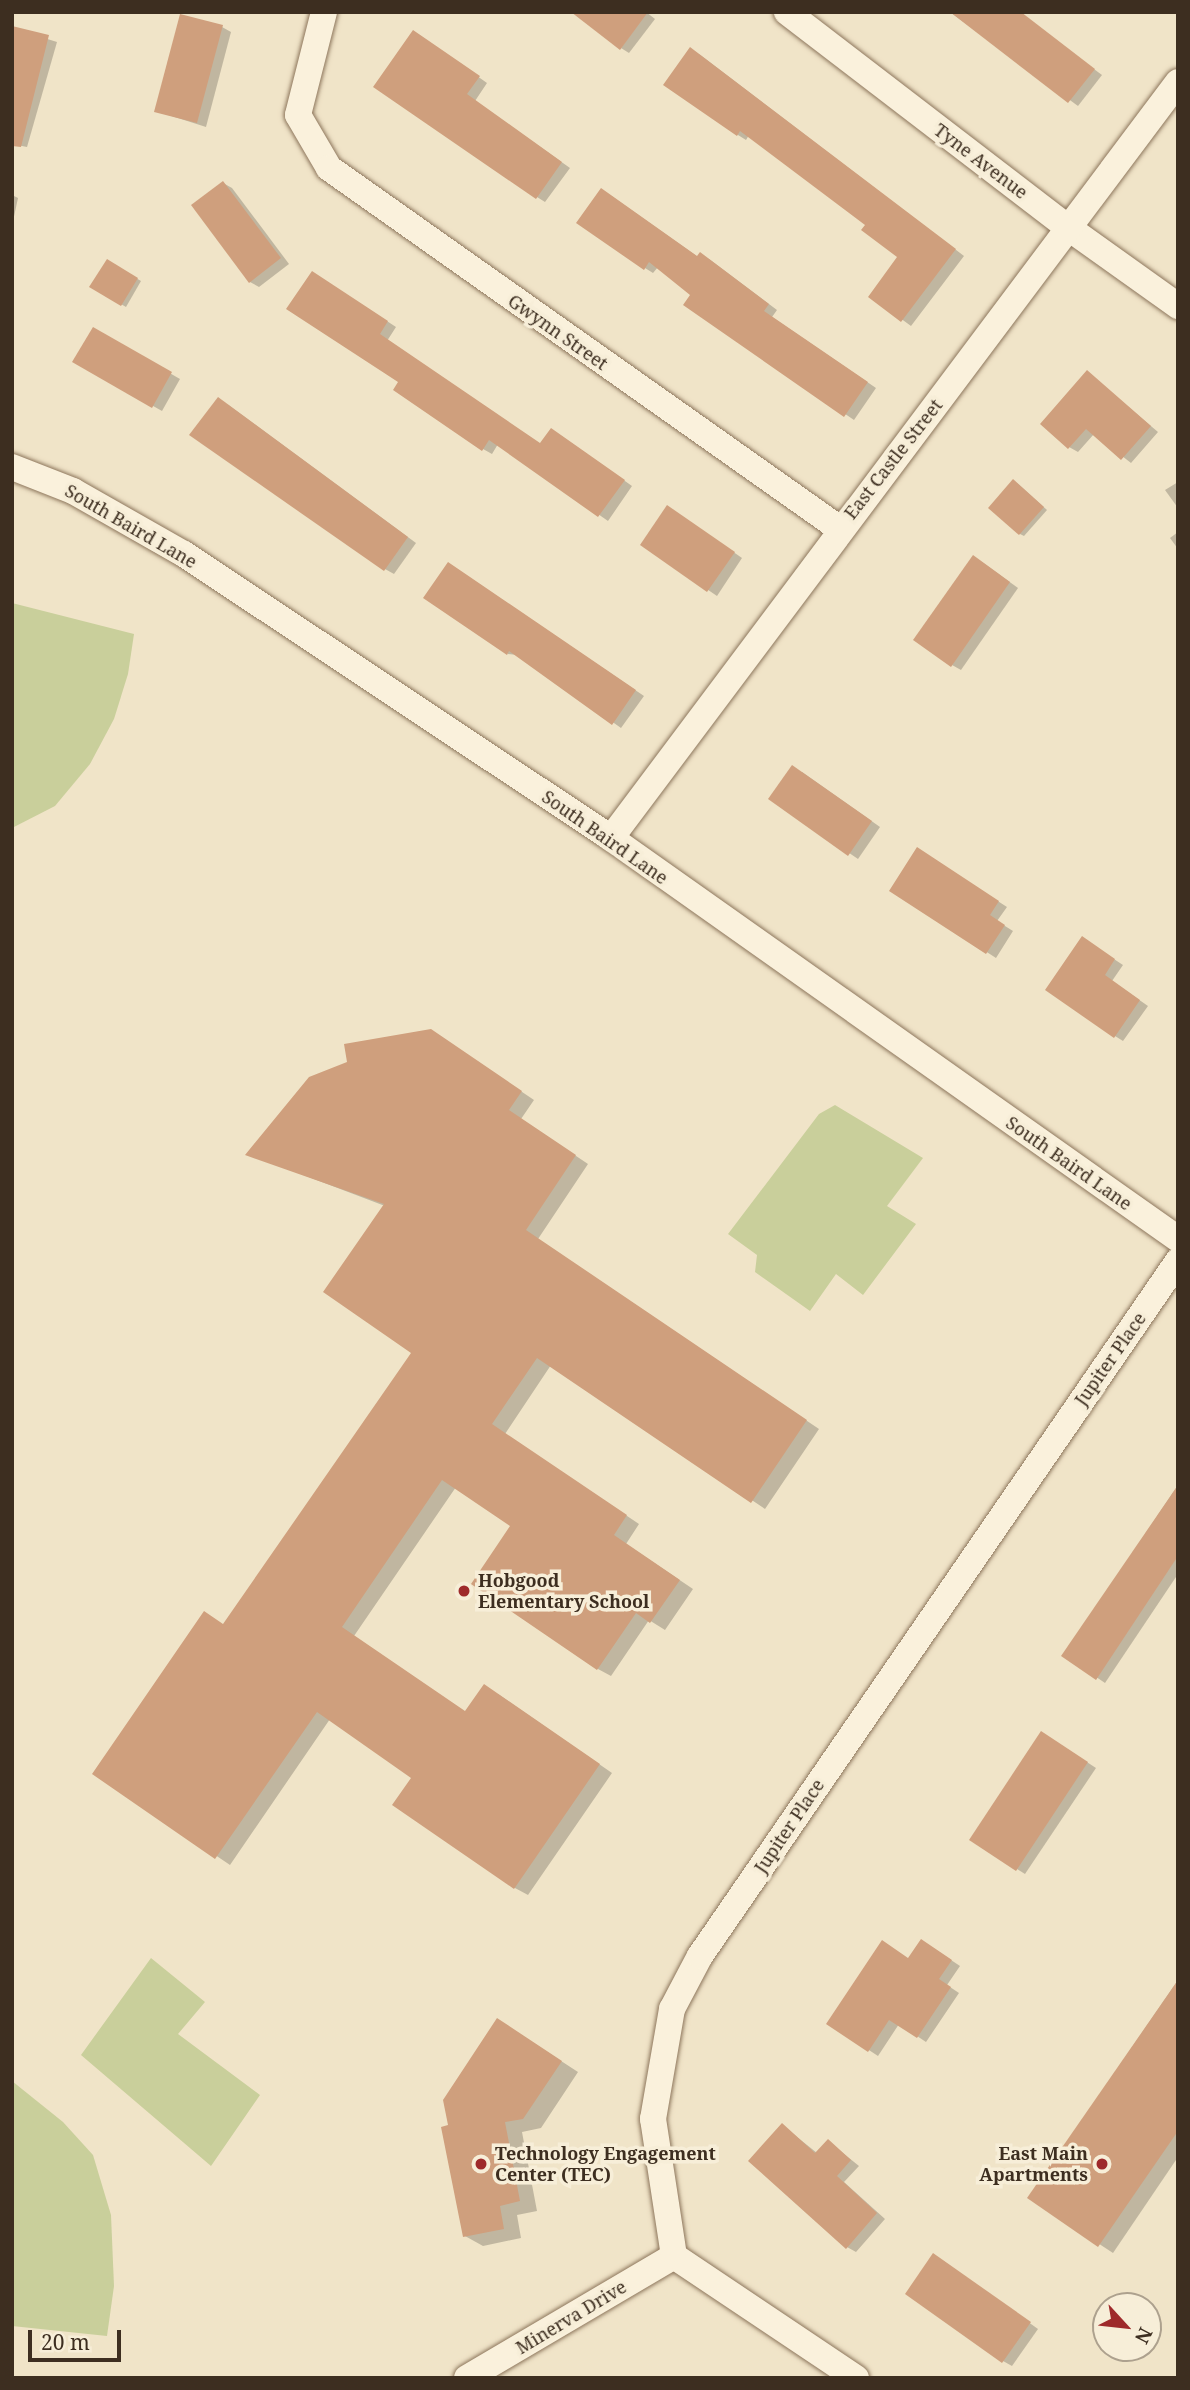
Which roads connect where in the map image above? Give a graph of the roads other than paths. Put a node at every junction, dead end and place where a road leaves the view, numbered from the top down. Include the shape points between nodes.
1 (324, 12) edge
2 (787, 12) edge
3 (1178, 82) edge
4 (1070, 229) junction
5 (1178, 306) edge
6 (12, 467) edge
7 (839, 529) junction
8 (611, 838) junction
9 (1178, 1240) edge
10 (1178, 1261) edge
11 (674, 2256) junction
12 (467, 2378) edge
13 (856, 2378) edge

1 - 7 street, Gwynn Street via 298,115 329,168
2 - 4 street, Tyne Avenue
3 - 4 street, East Castle Street
4 - 5 street, Tyne Avenue
4 - 7 street, East Castle Street
6 - 8 street, South Baird Lane via 73,491 184,554
7 - 8 street, East Castle Street
8 - 9 street, South Baird Lane
10 - 11 street, Jupiter Place via 700,1956 672,2009 653,2119
11 - 12 street, Minerva Drive
11 - 13 street

